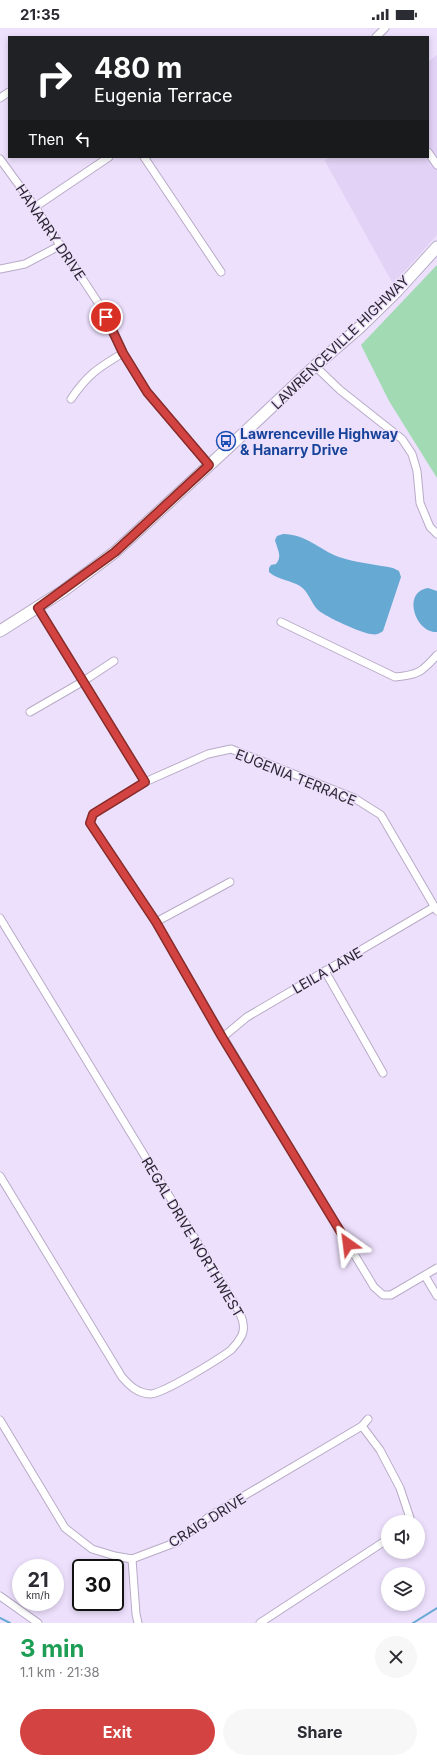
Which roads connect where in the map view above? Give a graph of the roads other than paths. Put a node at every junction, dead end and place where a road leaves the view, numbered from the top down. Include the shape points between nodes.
1 (385, 28) edge
2 (377, 36) edge
3 (429, 153) edge
4 (108, 158) edge
5 (145, 158) edge
6 (0, 159) edge
7 (437, 165) edge
8 (35, 207) junction
9 (61, 245) junction
10 (437, 247) edge
11 (0, 270) edge
12 (221, 272) dead end
13 (123, 353) junction
14 (315, 366) junction
15 (71, 399) dead end
16 (209, 465) junction
17 (437, 534) edge
18 (38, 608) junction
19 (281, 622) dead end
20 (0, 631) edge
21 (437, 656) edge
22 (114, 661) dead end
23 (82, 682) junction
24 (30, 712) dead end
25 (145, 782) junction
26 (230, 882) dead end
27 (436, 909) edge
28 (0, 918) edge
29 (156, 922) junction
30 (325, 971) junction
31 (222, 1037) junction
32 (383, 1073) dead end
33 (0, 1176) edge
34 (437, 1268) edge
35 (425, 1276) junction
36 (437, 1296) edge
37 (368, 1419) dead end
38 (0, 1420) edge
39 (362, 1426) junction
40 (409, 1515) edge
41 (381, 1544) edge
42 (132, 1559) junction
43 (0, 1596) edge
44 (38, 1623) edge
45 (138, 1623) edge
46 (260, 1623) edge

1 - 2 street
3 - 7 street
4 - 8 street
5 - 12 street
6 - 8 street, HANARRY DRIVE
8 - 9 street, HANARRY DRIVE
9 - 11 street via 25,264
9 - 13 street, HANARRY DRIVE via 99,304
10 - 14 main road, LAWRENCEVILLE HIGHWAY via 375,312
13 - 15 street via 96,369
13 - 16 street, HANARRY DRIVE via 147,392
14 - 16 main road, LAWRENCEVILLE HIGHWAY
14 - 17 street via 340,390 402,439 412,454 417,471 420,503 430,527
16 - 18 main road, LAWRENCEVILLE HIGHWAY via 115,552
18 - 20 main road, LAWRENCEVILLE HIGHWAY
18 - 23 street
19 - 21 street via 395,677 409,676 424,670
22 - 23 street
23 - 24 street
23 - 25 street
25 - 27 street, EUGENIA TERRACE via 208,754 231,749 354,798 381,815
25 - 29 street, EUGENIA TERRACE via 93,814 90,823
26 - 29 street
27 - 30 street, LEILA LANE
28 - 33 street, REGAL DRIVE NORTHWEST via 241,1314 243,1328 237,1344 227,1353 163,1391 149,1394 134,1389 122,1377
29 - 31 street
30 - 31 street, LEILA LANE via 247,1017
30 - 32 street
31 - 35 street via 374,1287 383,1295 391,1295
34 - 35 street
35 - 36 street
37 - 39 street, CRAIG DRIVE
38 - 42 street via 65,1528 92,1549
39 - 40 street via 380,1450 400,1488
39 - 42 street, CRAIG DRIVE via 210,1516 177,1542
41 - 46 street
42 - 45 street
43 - 44 street

